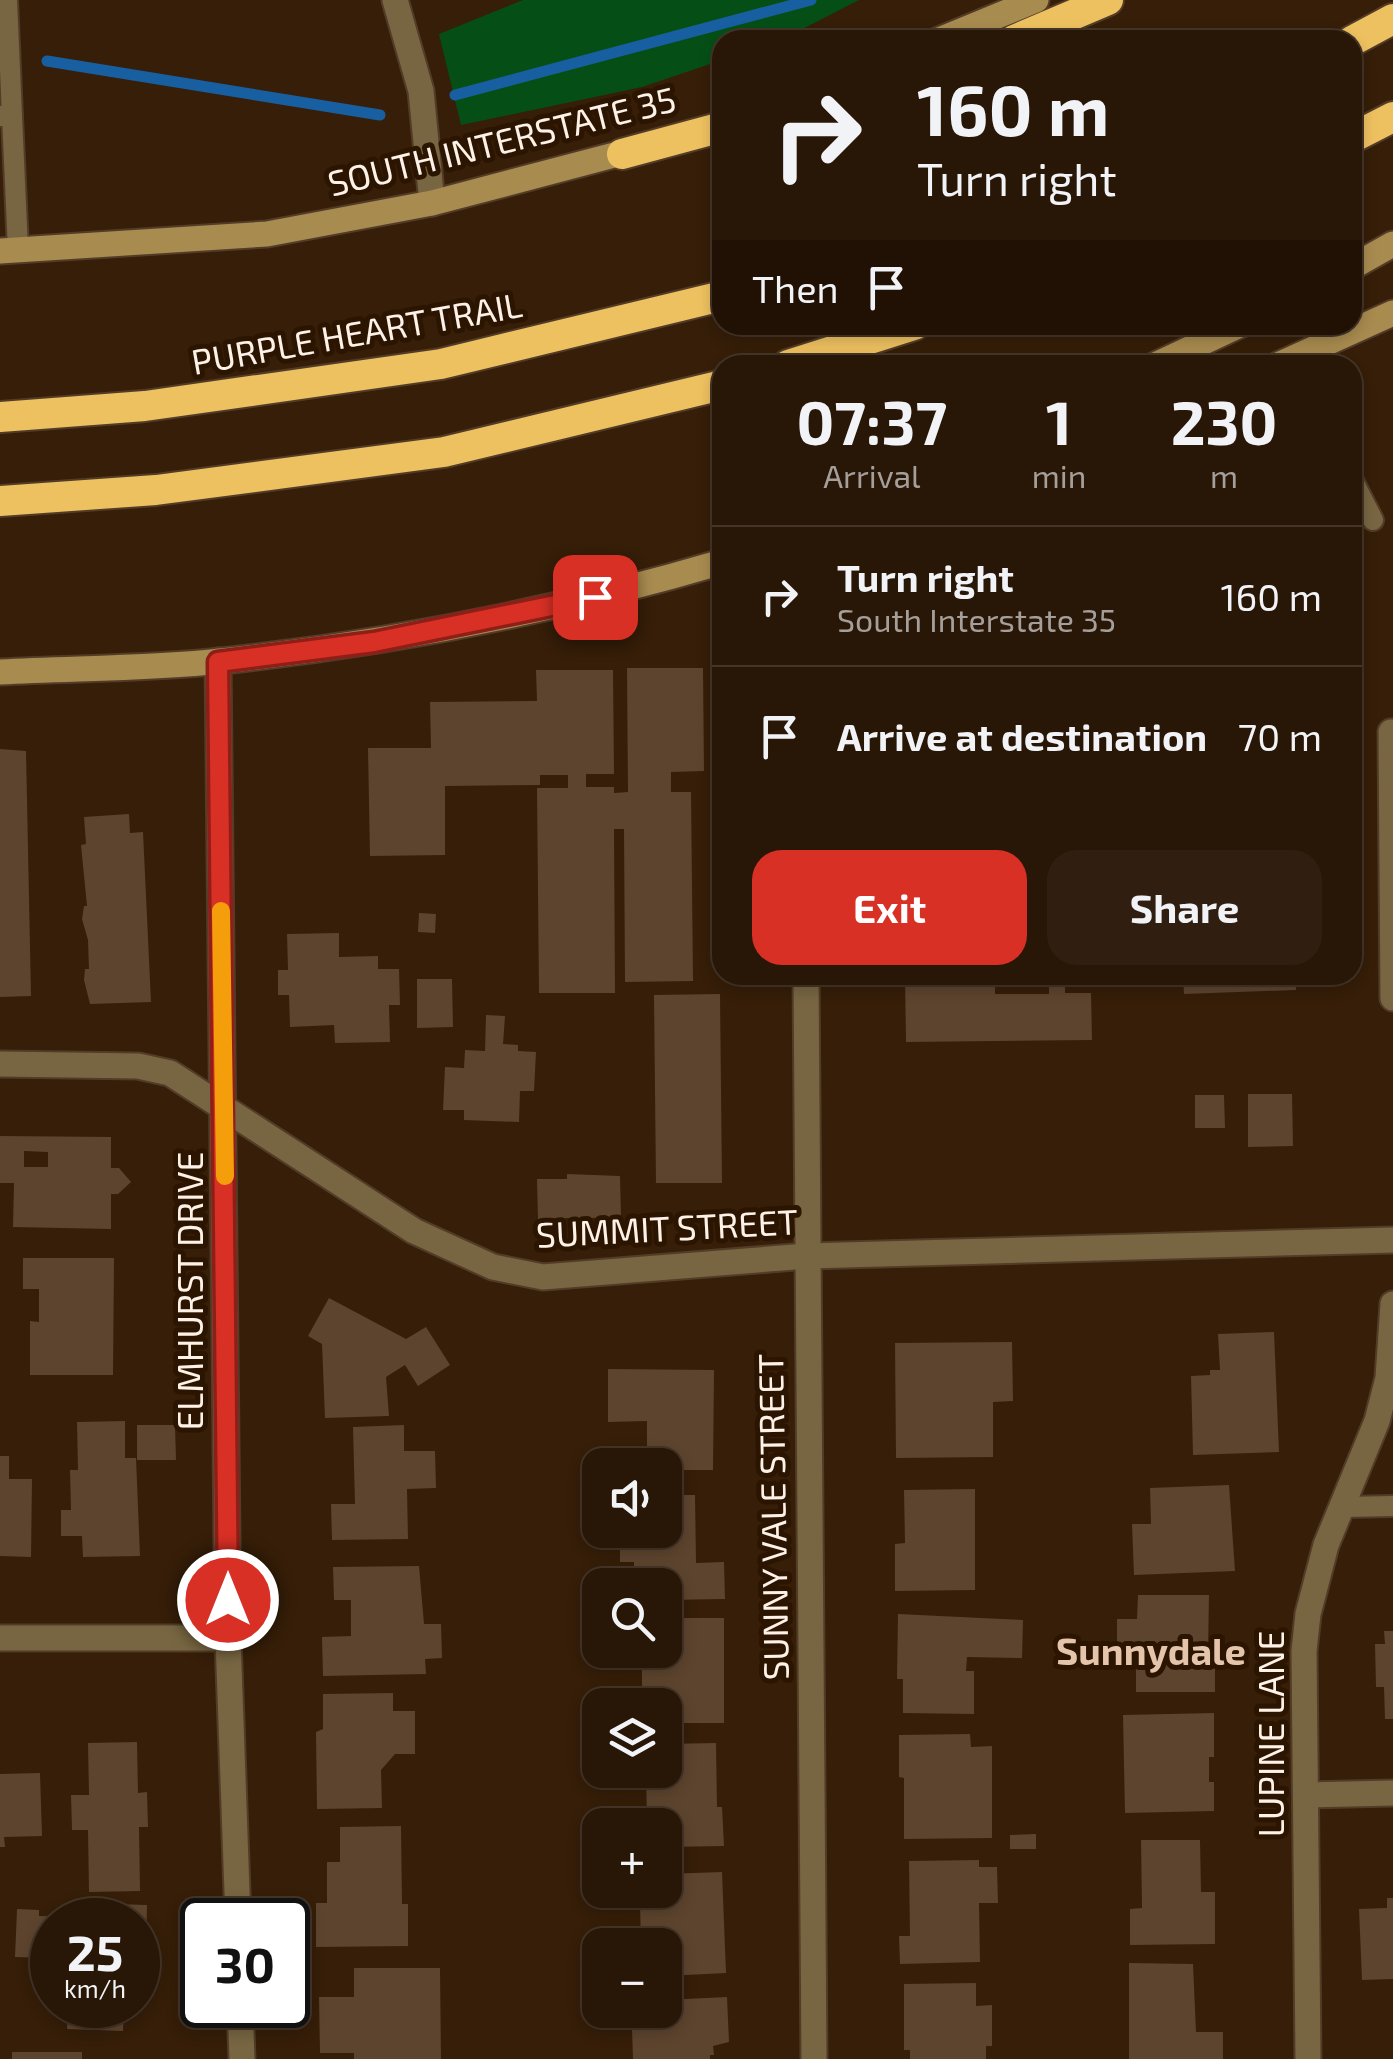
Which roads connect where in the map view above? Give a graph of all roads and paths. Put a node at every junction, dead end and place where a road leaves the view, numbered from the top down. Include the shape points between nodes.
1 (7, 0) edge
2 (395, 0) edge
3 (1036, 0) edge
4 (1108, 0) edge
5 (1393, 19) edge
6 (963, 30) edge
7 (1038, 30) edge
8 (1362, 36) edge
9 (6, 116) edge
10 (1393, 118) edge
11 (712, 126) edge
12 (1362, 133) edge
13 (622, 154) joint
14 (432, 203) junction
15 (1393, 244) edge
16 (9, 250) edge
17 (1362, 261) edge
18 (712, 298) edge
19 (1393, 312) edge
20 (1362, 327) edge
21 (882, 335) edge
22 (1219, 335) edge
23 (1346, 335) edge
24 (820, 355) edge
25 (1176, 355) edge
26 (1304, 355) edge
27 (712, 387) edge
28 (0, 417) edge
29 (1362, 499) edge
30 (0, 502) edge
31 (1373, 520) dead end
32 (712, 565) edge
33 (218, 662) junction
34 (0, 672) edge
35 (1391, 732) edge
36 (806, 985) edge
37 (1393, 998) edge
38 (0, 1064) edge
39 (224, 1108) junction
40 (1393, 1240) edge
41 (807, 1256) junction
42 (1393, 1304) edge
43 (1393, 1506) edge
44 (1344, 1507) junction
45 (0, 1638) edge
46 (228, 1638) junction
47 (1393, 1793) edge
48 (1306, 1795) junction
49 (237, 1898) edge
50 (241, 2028) edge
51 (242, 2059) edge
52 (814, 2059) edge
53 (1308, 2059) edge

1 - 9 lane
2 - 14 street via 422,91
3 - 6 main road
4 - 7 highway
5 - 8 highway
9 - 16 lane
10 - 12 highway
11 - 13 highway
13 - 14 main road, SOUTH INTERSTATE 35
14 - 16 main road, SOUTH INTERSTATE 35 via 268,234
15 - 17 main road
18 - 28 highway, PURPLE HEART TRAIL via 441,364 145,406
19 - 20 main road
21 - 24 highway
22 - 25 main road
23 - 26 main road
27 - 30 highway via 444,452 156,490
29 - 31 lane
32 - 33 main road via 558,607 374,642
33 - 34 main road
33 - 39 street, ELMHURST DRIVE
35 - 37 street
36 - 41 street, SUNNY VALE STREET
38 - 39 street, SUMMIT STREET via 99,1064 170,1073
39 - 41 street, SUMMIT STREET via 414,1231 493,1267 543,1277
39 - 46 street, ELMHURST DRIVE
40 - 41 street, SUMMIT STREET
41 - 52 street, SUNNY VALE STREET
42 - 44 street, LUPINE LANE via 1378,1420
43 - 44 lane
44 - 48 street, LUPINE LANE via 1308,1614
45 - 46 street
46 - 49 street, ELMHURST DRIVE
47 - 48 street
48 - 53 street, LUPINE LANE
50 - 51 street

